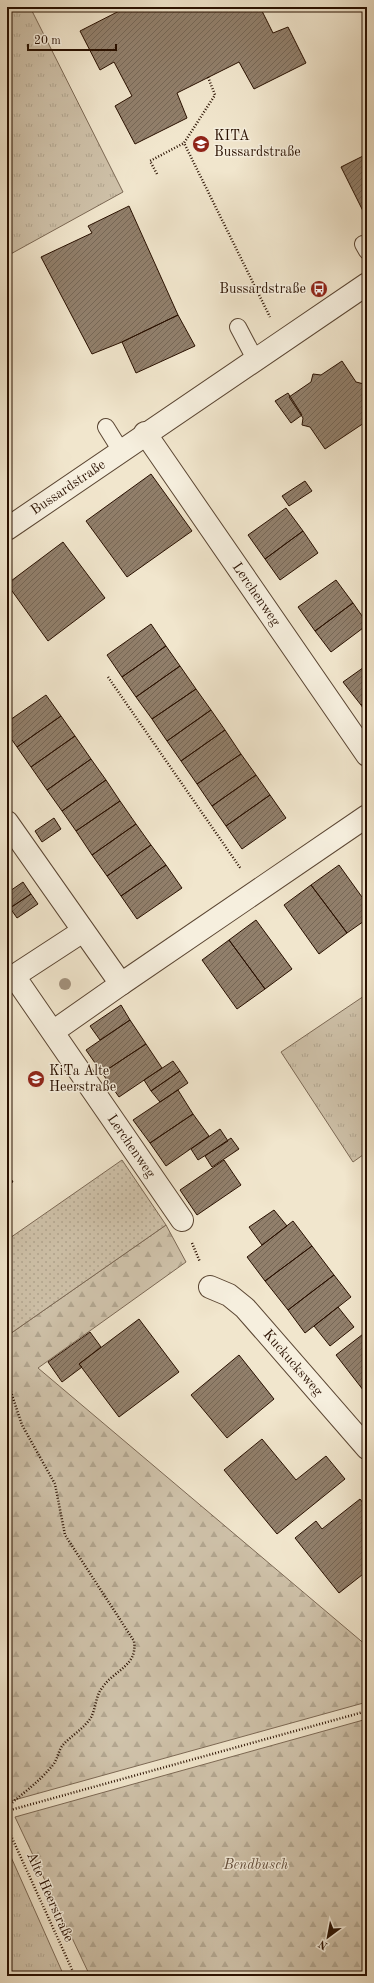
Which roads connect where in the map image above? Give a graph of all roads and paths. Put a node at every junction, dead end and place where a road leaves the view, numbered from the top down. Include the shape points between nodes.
1 (208, 77) dead end
2 (184, 143) junction
3 (157, 174) dead end
4 (367, 284) edge
5 (238, 327) dead end
6 (283, 343) junction
7 (256, 361) junction
8 (106, 427) dead end
9 (145, 433) junction
10 (121, 451) junction
11 (7, 528) edge
12 (108, 677) dead end
13 (367, 755) edge
14 (367, 816) edge
15 (7, 822) edge
16 (256, 892) junction
17 (83, 930) junction
18 (121, 984) junction
19 (54, 1031) junction
20 (182, 1220) joint
21 (210, 1287) joint
22 (7, 1380) edge
23 (367, 1448) edge
24 (367, 1711) edge
25 (7, 1807) edge
26 (7, 1811) edge
27 (7, 1827) edge
28 (75, 1976) edge

1 - 2 path via 215,95
2 - 3 path via 150,161
2 - 6 path
4 - 6 street, Bussardstraße
5 - 7 lane
6 - 7 street, Bussardstraße
7 - 9 street, Bussardstraße
8 - 10 lane
9 - 10 street, Bussardstraße
9 - 13 street, Lerchenweg
10 - 11 street, Bussardstraße
12 - 16 path
14 - 16 street
15 - 17 street
16 - 18 street
17 - 18 street
17 - 19 street, Lerchenweg via 14,976
18 - 19 street
19 - 20 street, Lerchenweg
20 - 21 path
21 - 23 street, Kuckucksweg via 229,1295 245,1308
22 - 25 path via 22,1426 55,1484 65,1535 134,1640 135,1650 131,1660 102,1687 90,1719 62,1746 52,1767
24 - 26 path
27 - 28 path, Alte Heerstraße

